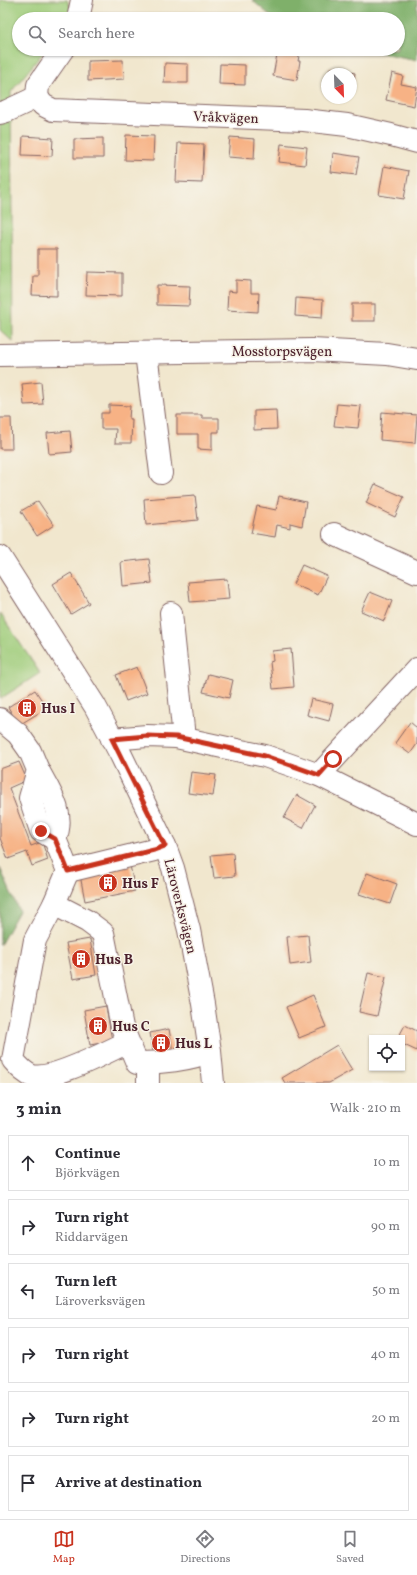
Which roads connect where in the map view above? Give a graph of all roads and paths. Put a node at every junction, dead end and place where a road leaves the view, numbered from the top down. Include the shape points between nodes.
1 (82, 0) edge
2 (79, 12) edge
3 (58, 56) edge
4 (37, 98) junction
5 (0, 113) edge
6 (417, 142) edge
7 (146, 353) junction
8 (0, 355) edge
9 (417, 358) edge
10 (160, 473) dead end
11 (334, 534) dead end
12 (0, 557) edge
13 (417, 572) edge
14 (171, 613) dead end
15 (417, 669) edge
16 (0, 719) edge
17 (184, 738) junction
18 (112, 739) junction
19 (319, 775) junction
20 (417, 824) edge
21 (165, 846) junction
22 (68, 871) junction
23 (54, 904) junction
24 (128, 1042) junction
25 (210, 1051) junction
26 (148, 1073) edge
27 (72, 1076) edge
28 (213, 1083) edge

1 - 2 street
3 - 4 street via 38,85
4 - 5 street
4 - 6 street, Vråkvägen via 53,110 304,120 347,125
7 - 8 street, Mosstorpsvägen
7 - 9 street, Mosstorpsvägen via 328,350
7 - 10 street
11 - 13 street
12 - 18 street, Läroverksvägen via 75,673
14 - 17 street
15 - 19 street
16 - 22 street via 18,734 30,751 38,770 30,798 41,831 55,839
17 - 18 street via 147,736
17 - 19 street via 265,756
18 - 21 street, Läroverksvägen
19 - 20 street
21 - 22 street
21 - 25 street, Läroverksvägen via 189,930
22 - 23 street
23 - 24 street via 87,921 103,933 122,1027
23 - 27 street via 35,940 13,1060 21,1069 33,1076
24 - 26 street via 137,1063
24 - 27 street
25 - 26 street
25 - 28 street, Läroverksvägen

